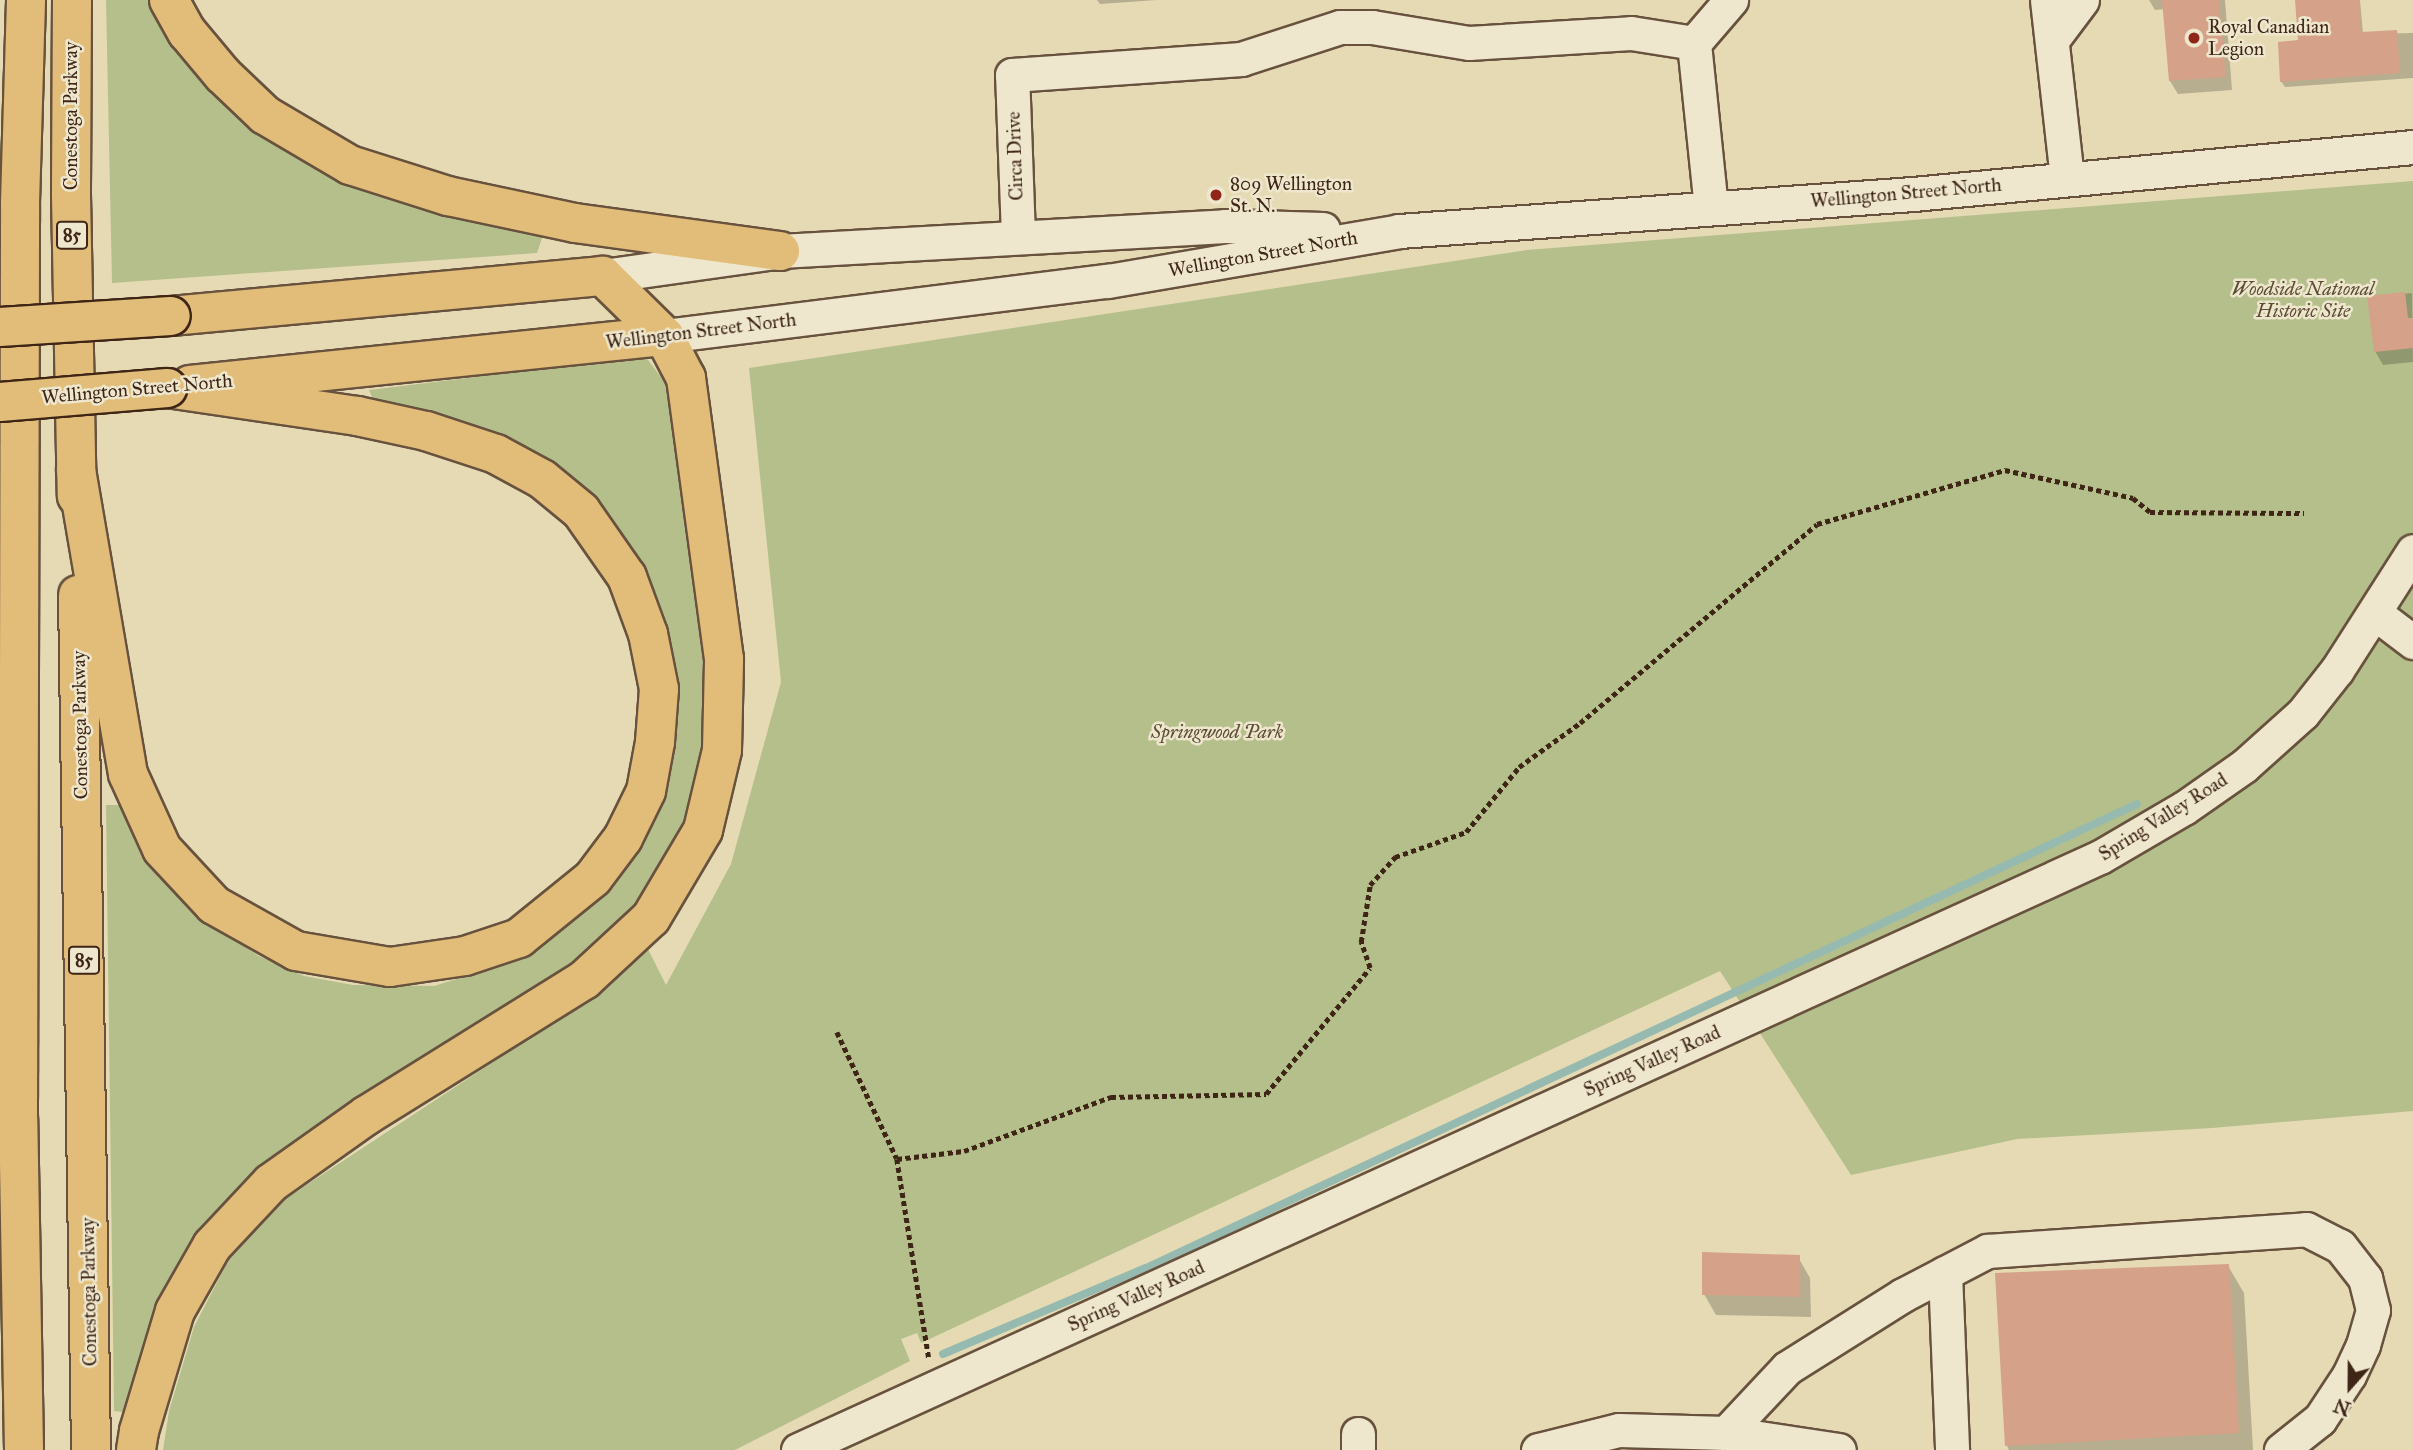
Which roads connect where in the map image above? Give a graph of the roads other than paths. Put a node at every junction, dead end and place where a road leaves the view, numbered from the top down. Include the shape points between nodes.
1 (26, 0) edge
2 (72, 0) edge
3 (169, 0) edge
4 (1731, 0) edge
5 (2047, 0) edge
6 (2082, 0) edge
7 (2052, 40) junction
8 (1694, 43) junction
9 (2413, 147) edge
10 (2067, 179) junction
11 (1711, 208) junction
12 (1399, 231) junction
13 (1018, 236) junction
14 (780, 251) junction
15 (603, 276) junction
16 (0, 327) edge
17 (664, 336) junction
18 (167, 388) junction
19 (0, 402) edge
20 (76, 470) junction
21 (2413, 551) edge
22 (2375, 613) junction
23 (2413, 642) edge
24 (1945, 1273) junction
25 (1726, 1433) junction
26 (24, 1450) edge
27 (91, 1450) edge
28 (136, 1450) edge
29 (798, 1450) edge
30 (1538, 1450) edge
31 (1839, 1450) edge
32 (1952, 1450) edge
33 (2281, 1450) edge

1 - 26 main road via 20,203 18,1104
2 - 20 main road, Conestoga Parkway / 85
3 - 14 main road via 187,32 265,115 350,164 448,196 575,223
4 - 8 street
5 - 7 street
6 - 7 street
7 - 10 street
8 - 11 street
8 - 13 street, Circa Drive via 1630,33 1469,43 1372,27 1340,27 1241,59 1012,75
9 - 10 street, Wellington Street North
10 - 11 street, Wellington Street North
11 - 12 street, Wellington Street North
12 - 13 street, Wellington Street North via 1224,226
12 - 17 street, Wellington Street North via 1108,281
13 - 14 street, Wellington Street North
14 - 15 street, Wellington Street North
15 - 16 main road, Wellington Street North, bridge
15 - 17 main road
17 - 18 main road, Wellington Street North
17 - 28 main road via 686,378 724,659 722,750 703,830 651,918 584,980 367,1115 271,1183 221,1237 176,1311
18 - 19 main road, Wellington Street North, bridge
18 - 20 main road via 426,431 496,454 542,479 581,511 627,577 648,634 659,689 646,791 622,838 593,878 519,938 465,956 390,967 296,951 214,905 162,849 128,774
20 - 27 main road, Conestoga Parkway / 85
21 - 22 street, Spring Valley Road
22 - 23 street
22 - 29 street, Spring Valley Road via 2303,713 2244,766 2100,857
24 - 25 street via 1787,1368
24 - 32 street
24 - 33 street via 1987,1251 2306,1229 2340,1246 2365,1278 2373,1310 2363,1345 2320,1419
25 - 30 street via 1619,1430
25 - 31 street

